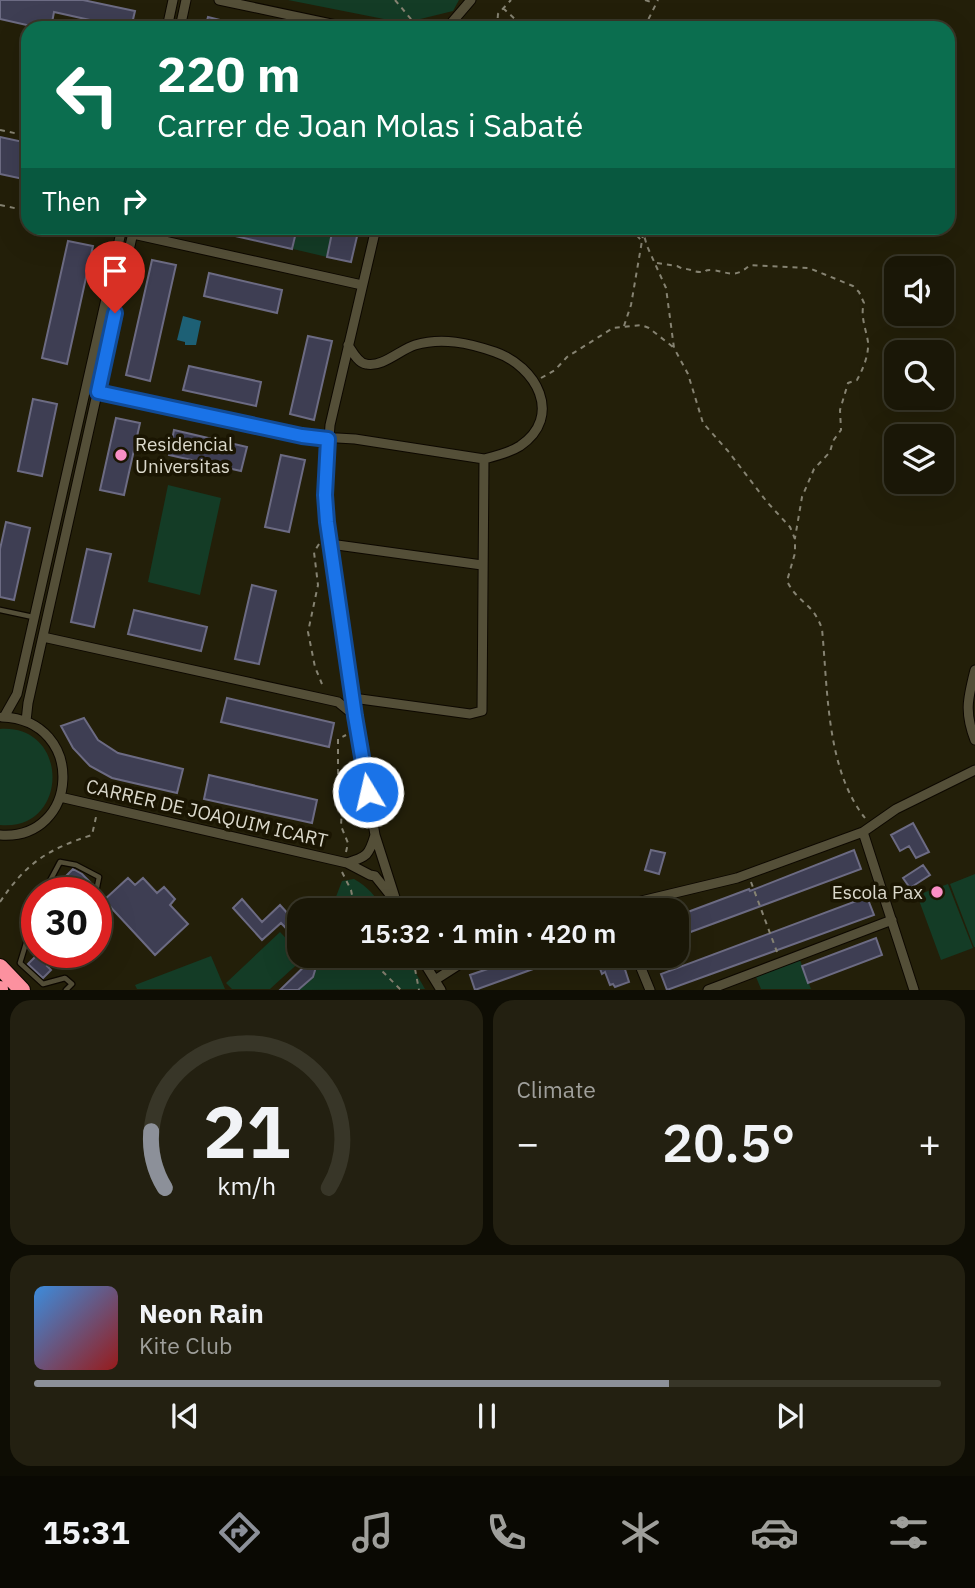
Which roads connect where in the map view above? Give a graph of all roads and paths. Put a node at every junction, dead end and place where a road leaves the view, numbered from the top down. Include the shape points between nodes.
1 (173, 0) edge
2 (186, 0) edge
3 (219, 0) edge
4 (471, 0) edge
5 (510, 0) edge
6 (645, 0) edge
7 (658, 0) edge
8 (398, 1) edge
9 (655, 4) junction
10 (503, 8) junction
11 (168, 21) edge
12 (182, 21) edge
13 (316, 21) edge
14 (413, 21) edge
15 (453, 21) edge
16 (498, 21) edge
17 (516, 21) edge
18 (647, 21) edge
19 (0, 130) edge
20 (21, 134) edge
21 (0, 205) edge
22 (21, 210) edge
23 (120, 235) edge
24 (132, 235) edge
25 (150, 235) edge
26 (374, 235) edge
27 (636, 235) edge
28 (643, 235) edge
29 (645, 235) edge
30 (641, 241) junction
31 (656, 263) junction
32 (362, 285) junction
33 (624, 327) junction
34 (348, 345) junction
35 (674, 348) junction
36 (534, 381) junction
37 (98, 392) junction
38 (328, 439) junction
39 (484, 458) junction
40 (794, 538) junction
41 (330, 544) junction
42 (317, 545) dead end
43 (482, 565) junction
44 (0, 610) edge
45 (34, 618) junction
46 (43, 637) junction
47 (975, 670) edge
48 (322, 684) dead end
49 (353, 698) junction
50 (355, 716) junction
51 (2, 717) edge
52 (26, 721) junction
53 (346, 734) dead end
54 (975, 740) edge
55 (975, 771) edge
56 (60, 797) junction
57 (96, 817) dead end
58 (872, 826) junction
59 (863, 832) junction
60 (4, 835) edge
61 (375, 835) junction
62 (0, 842) edge
63 (346, 852) dead end
64 (366, 855) junction
65 (382, 856) junction
66 (347, 863) junction
67 (384, 869) junction
68 (363, 870) junction
69 (341, 872) dead end
70 (748, 874) junction
71 (375, 876) junction
72 (52, 877) edge
73 (99, 877) edge
74 (353, 898) edge
75 (393, 898) edge
76 (394, 898) edge
77 (655, 898) edge
78 (0, 902) edge
79 (892, 920) junction
80 (781, 962) junction
81 (0, 967) edge
82 (26, 968) edge
83 (379, 968) edge
84 (428, 968) edge
85 (454, 968) edge
86 (641, 968) edge
87 (415, 969) dead end
88 (435, 980) junction
89 (22, 989) edge
90 (65, 989) edge
91 (401, 989) edge
92 (419, 989) edge
93 (441, 989) edge
94 (650, 989) edge
95 (708, 989) edge
96 (914, 989) edge

1 - 11 street
2 - 12 street
3 - 13 street
4 - 15 street
5 - 10 path
6 - 9 path
7 - 9 path
8 - 14 path
9 - 18 path
10 - 16 path
10 - 17 path
19 - 20 path
21 - 22 path
23 - 45 street
24 - 37 street
25 - 32 street
26 - 32 street
27 - 30 path
28 - 30 path
29 - 31 path
30 - 33 path
31 - 35 path via 666,288
31 - 40 path via 728,275 756,265 809,268 859,292 868,345 864,368 857,380 848,383 840,410 841,430 814,469 802,497
32 - 34 street
33 - 35 path via 649,328
33 - 36 path via 601,334
34 - 36 street via 367,365 426,342 465,343 510,359
34 - 38 street
35 - 40 path via 688,374 703,423 790,527
36 - 39 street via 543,405 536,428 521,445
37 - 38 street
37 - 46 street
38 - 39 street
38 - 41 street via 325,495
39 - 43 street
40 - 58 path via 788,581 794,595 818,616 843,782
41 - 43 street
41 - 49 street
42 - 48 path via 318,585 307,632
43 - 49 street via 482,711 470,714
44 - 45 lane
45 - 51 street via 17,694
46 - 50 street via 338,702
46 - 52 street
47 - 54 street via 967,706
49 - 50 street
50 - 61 street
51 - 52 street
52 - 56 street via 56,746 64,771
53 - 63 path via 338,738
55 - 58 street via 896,809
56 - 60 street via 40,824 20,834
56 - 66 street, CARRER DE JOAQUIM ICART
57 - 78 path via 92,835 43,854 13,882
58 - 59 street
59 - 70 street
59 - 79 street
60 - 62 street
61 - 64 street
61 - 65 street
64 - 65 street
64 - 66 street, CARRER DE JOAQUIM ICART
64 - 68 street
65 - 67 street
66 - 68 street, CARRER DE JOAQUIM ICART
67 - 71 street
67 - 76 street
68 - 71 street
69 - 74 path
70 - 77 street
70 - 80 path
71 - 75 street
72 - 73 lane via 60,862
79 - 80 street
79 - 96 street
80 - 95 street
81 - 89 highway
82 - 90 lane via 43,984 65,978 72,984
83 - 91 path
84 - 88 street
85 - 88 street
86 - 94 street
87 - 92 path
88 - 93 street

